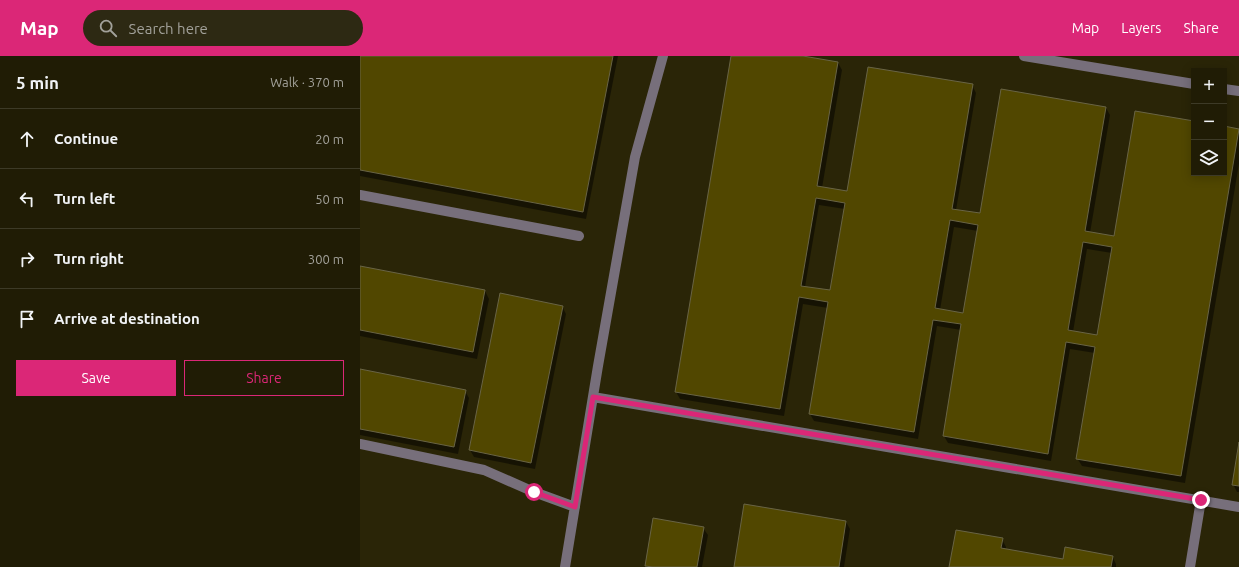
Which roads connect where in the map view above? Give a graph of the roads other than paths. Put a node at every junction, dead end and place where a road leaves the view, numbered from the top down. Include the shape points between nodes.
1 (663, 56) edge
2 (1024, 56) edge
3 (1191, 84) edge
4 (1227, 89) edge
5 (1239, 91) edge
6 (360, 195) edge
7 (579, 236) dead end
8 (593, 397) junction
9 (360, 444) edge
10 (1201, 500) junction
11 (575, 507) junction
12 (1239, 507) edge
13 (565, 567) edge
14 (1190, 567) edge

1 - 8 street via 635,157
2 - 3 street
4 - 5 street
6 - 7 street
8 - 10 street
8 - 11 street
9 - 11 street via 484,470
10 - 12 street
10 - 14 street
11 - 13 street

